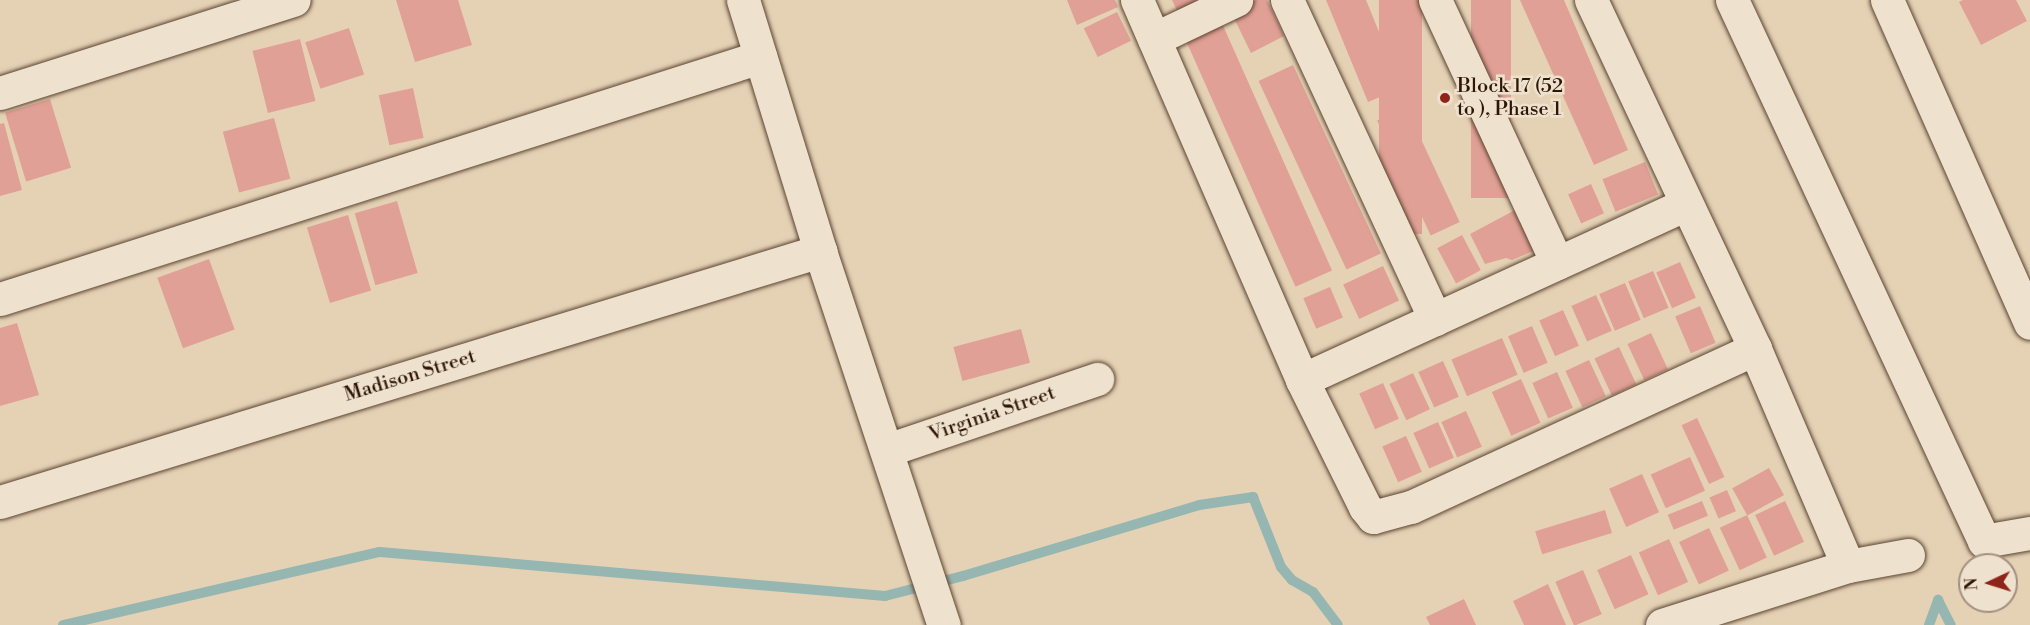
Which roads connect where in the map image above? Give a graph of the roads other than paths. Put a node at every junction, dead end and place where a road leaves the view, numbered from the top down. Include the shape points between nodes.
1 (294, 0) edge
2 (743, 0) edge
3 (1137, 0) edge
4 (1236, 0) edge
5 (1287, 0) edge
6 (1435, 0) edge
7 (1591, 0) edge
8 (1732, 0) edge
9 (1887, 0) edge
10 (1154, 39) junction
11 (760, 57) junction
12 (0, 93) edge
13 (1686, 204) junction
14 (820, 251) junction
15 (1557, 263) junction
16 (0, 299) edge
17 (1435, 319) junction
18 (2030, 323) edge
19 (1755, 349) junction
20 (1097, 379) dead end
21 (1302, 380) junction
22 (887, 450) junction
23 (0, 502) edge
24 (2030, 533) edge
25 (1908, 555) dead end
26 (1848, 566) junction
27 (943, 622) edge
28 (1662, 625) edge

1 - 12 street
2 - 11 street
3 - 10 street
4 - 10 street
5 - 17 street
6 - 15 street
7 - 13 street
8 - 24 street via 1984,541
9 - 18 street
10 - 21 street
11 - 14 street
11 - 16 street
13 - 15 street
13 - 19 street
14 - 22 street
14 - 23 street, Madison Street
15 - 17 street
17 - 21 street
19 - 21 street via 1411,507 1373,517
19 - 26 street
20 - 22 street, Virginia Street
22 - 27 street
25 - 26 street
26 - 28 street

